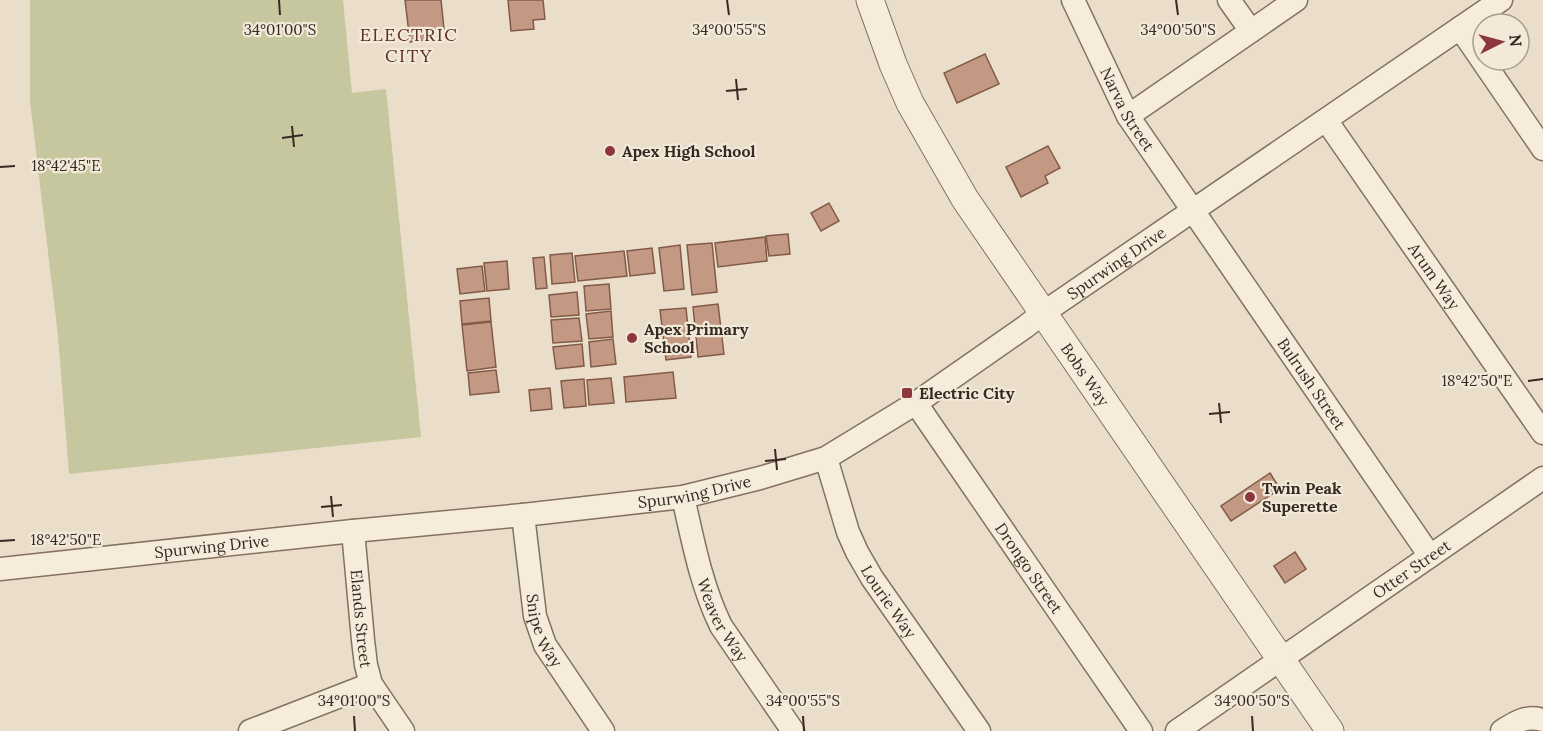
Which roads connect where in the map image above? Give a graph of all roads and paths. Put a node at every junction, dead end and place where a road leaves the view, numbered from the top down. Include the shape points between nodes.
1 (870, 0) edge
2 (1073, 0) edge
3 (1229, 0) edge
4 (1296, 0) edge
5 (1501, 0) edge
6 (1460, 28) junction
7 (1251, 31) junction
8 (1128, 116) junction
9 (1326, 120) junction
10 (1543, 149) edge
11 (1192, 211) junction
12 (1043, 313) junction
13 (916, 403) junction
14 (1543, 433) edge
15 (826, 458) junction
16 (1543, 478) edge
17 (683, 497) junction
18 (523, 515) junction
19 (353, 531) junction
20 (1430, 556) junction
21 (0, 569) edge
22 (1281, 659) junction
23 (371, 684) junction
24 (1543, 720) edge
25 (250, 731) edge
26 (404, 731) edge
27 (603, 731) edge
28 (794, 731) edge
29 (979, 731) edge
30 (1141, 731) edge
31 (1177, 731) edge
32 (1330, 731) edge
33 (1502, 731) edge

1 - 12 street, Bobs Way via 893,64 933,145
2 - 8 street, Narva Street
3 - 7 street
4 - 7 street
5 - 6 street, Spurwing Drive
6 - 9 street, Spurwing Drive
6 - 10 street
7 - 8 street
8 - 11 street, Narva Street
9 - 11 street, Spurwing Drive
9 - 14 street, Arum Way
11 - 12 street, Spurwing Drive
11 - 20 street, Bulrush Street
12 - 13 street, Spurwing Drive
12 - 22 street, Bobs Way
13 - 15 street, Spurwing Drive
13 - 30 street, Drongo Street
15 - 17 street, Spurwing Drive
15 - 29 street, Lourie Way via 857,552
16 - 20 street, Otter Street
17 - 18 street, Spurwing Drive
17 - 28 street, Weaver Way via 706,592 717,618
18 - 19 street, Spurwing Drive
18 - 27 street, Snipe Way via 539,632
19 - 21 street, Spurwing Drive
19 - 23 street, Elands Street
20 - 22 street, Otter Street
22 - 31 street
22 - 32 street, Bobs Way
23 - 25 street
23 - 26 street, Elands Street
24 - 33 street via 1518,720

